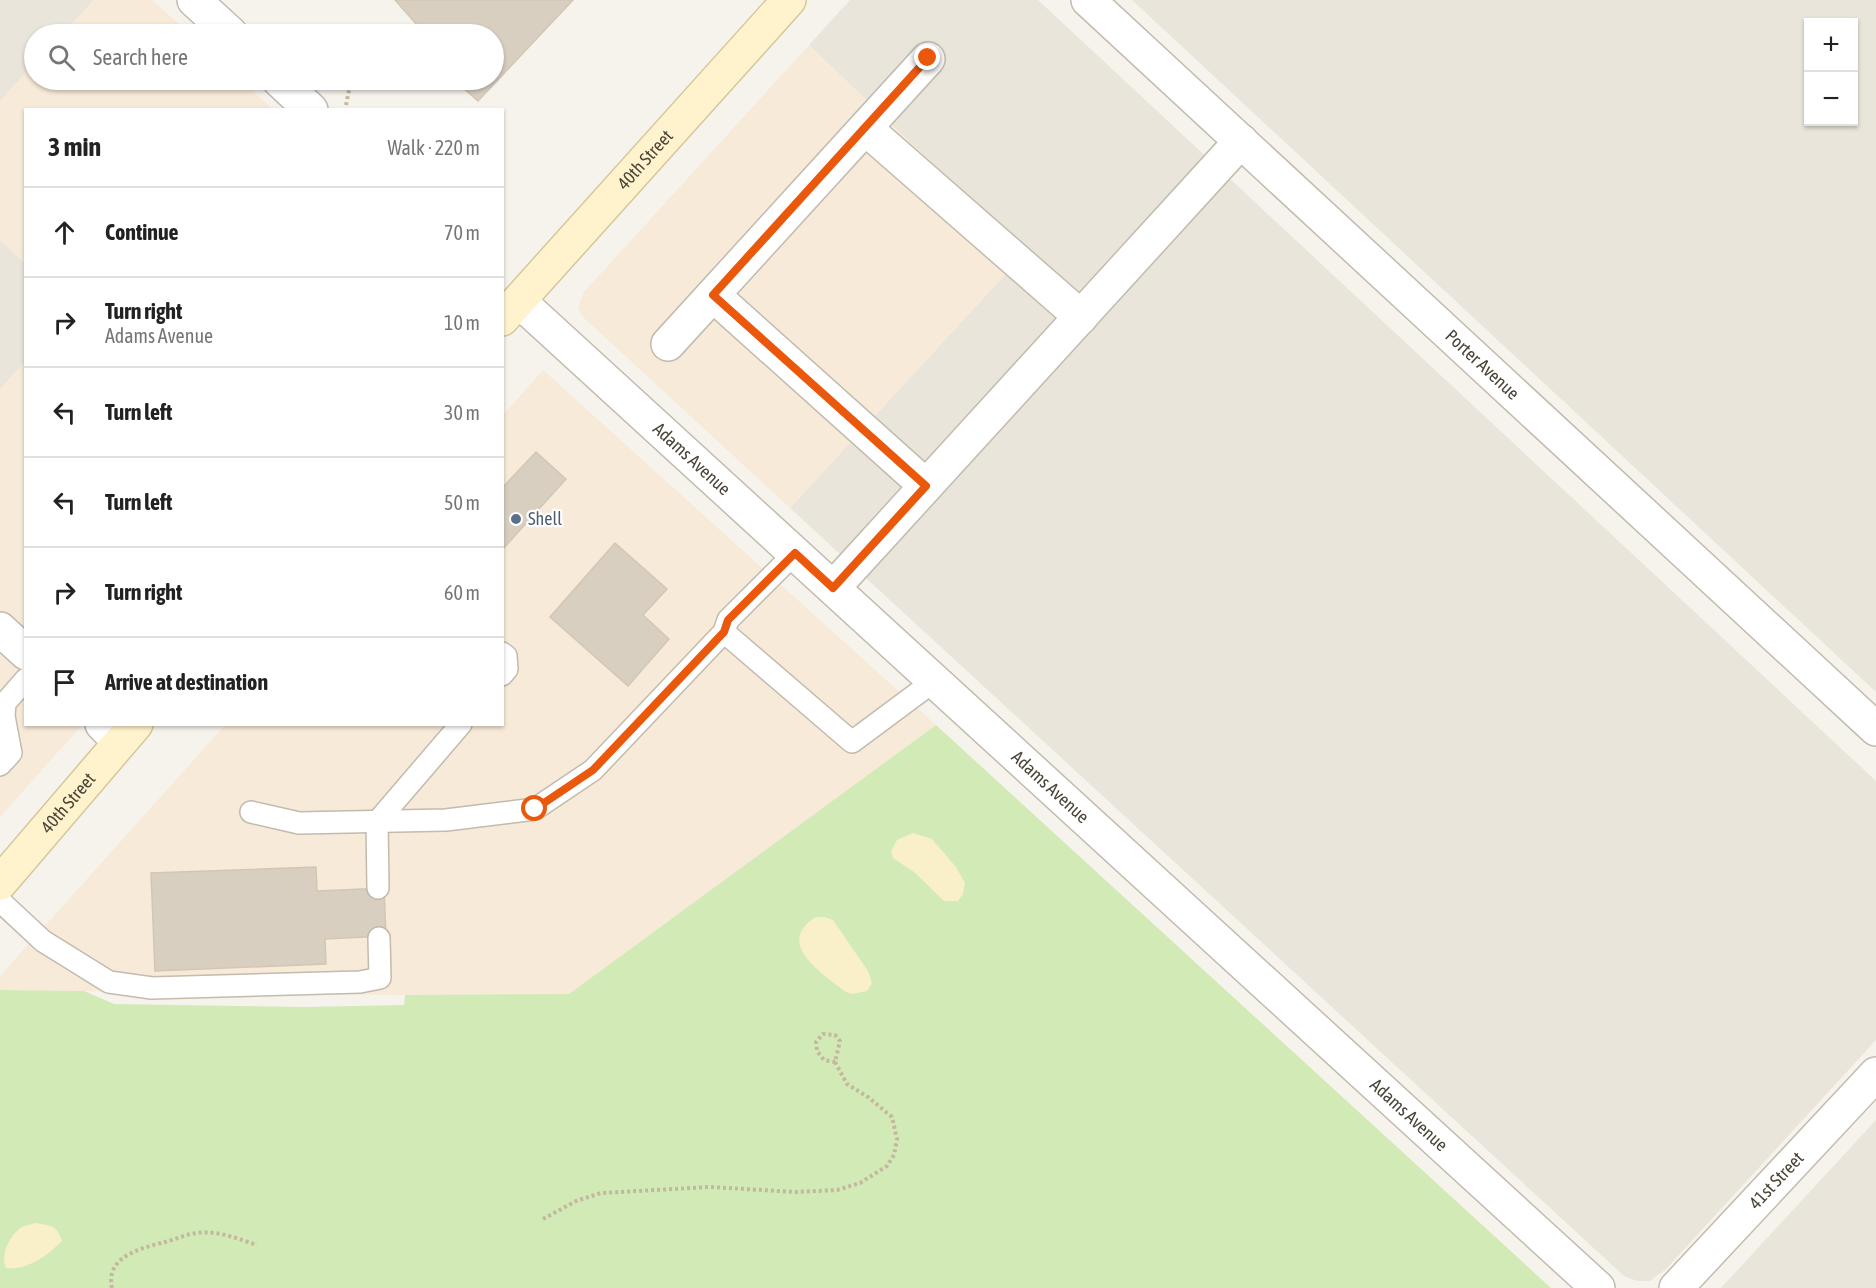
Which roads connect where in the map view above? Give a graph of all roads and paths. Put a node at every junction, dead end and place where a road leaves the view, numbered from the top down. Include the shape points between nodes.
1 (194, 0) edge
2 (789, 0) edge
3 (1088, 0) edge
4 (220, 24) edge
5 (928, 58) dead end
6 (290, 90) edge
7 (349, 90) edge
8 (309, 108) edge
9 (345, 108) edge
10 (865, 128) junction
11 (1241, 141) junction
12 (713, 295) junction
13 (508, 302) edge
14 (1081, 317) junction
15 (668, 344) dead end
16 (926, 486) junction
17 (795, 553) junction
18 (833, 588) junction
19 (0, 629) edge
20 (724, 632) junction
21 (24, 650) edge
22 (504, 654) edge
23 (504, 673) edge
24 (24, 681) edge
25 (934, 681) junction
26 (459, 726) edge
27 (1876, 729) edge
28 (120, 730) edge
29 (0, 765) edge
30 (251, 812) dead end
31 (376, 822) junction
32 (0, 884) edge
33 (378, 888) dead end
34 (0, 901) edge
35 (379, 938) dead end
36 (835, 1062) junction
37 (1876, 1074) edge
38 (543, 1219) dead end
39 (257, 1245) dead end
40 (112, 1288) edge
41 (1598, 1288) edge
42 (1676, 1288) edge

1 - 4 street
2 - 13 main road, 40th Street
3 - 11 street, Porter Avenue
5 - 10 street
6 - 8 street
7 - 9 path
10 - 12 street
10 - 14 street
11 - 14 street
11 - 27 street, Porter Avenue
12 - 15 street
12 - 16 street
13 - 17 street, Adams Avenue
14 - 16 street
16 - 18 street
17 - 18 street, Adams Avenue
17 - 20 lane via 728,620
18 - 25 street, Adams Avenue
19 - 21 street
20 - 25 lane via 852,742
20 - 31 lane via 593,770 535,809 446,820
22 - 23 lane
24 - 29 lane via 5,703 11,753
25 - 41 street, Adams Avenue
26 - 31 lane
28 - 32 main road, 40th Street
30 - 31 lane via 299,823
31 - 33 lane
34 - 35 lane via 43,941 109,982 152,988 380,978
36 - 36 path via 840,1041 834,1035 823,1034 816,1041 817,1051 824,1060
36 - 38 path via 847,1084 892,1117 897,1139 894,1155 886,1166 860,1183 837,1190 796,1192 710,1187 601,1193
37 - 42 street, 41st Street
39 - 40 path via 232,1236 198,1233 137,1250 116,1264 111,1274

